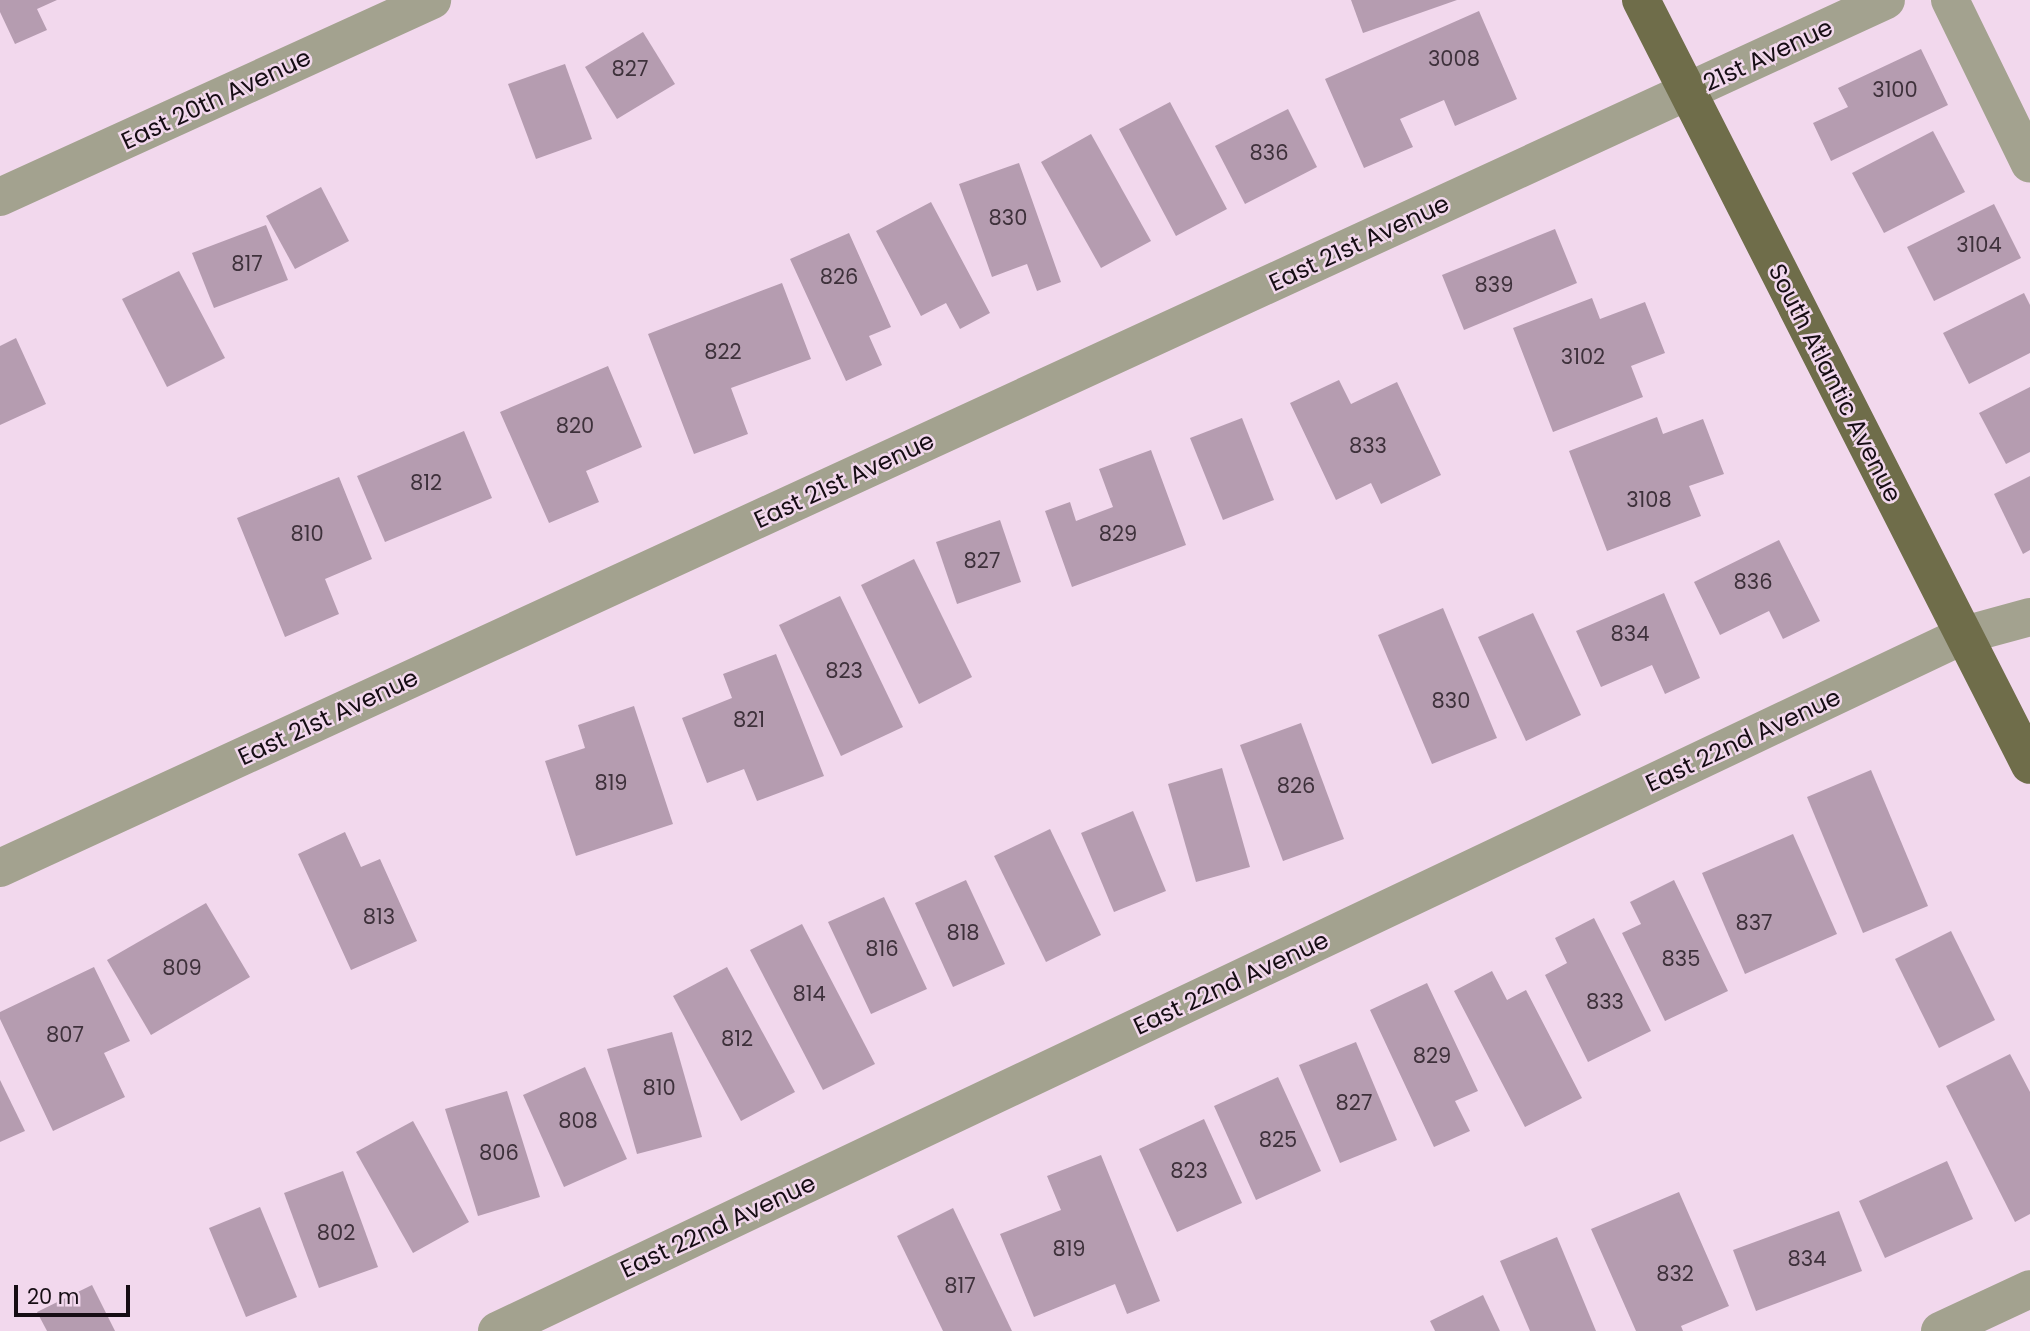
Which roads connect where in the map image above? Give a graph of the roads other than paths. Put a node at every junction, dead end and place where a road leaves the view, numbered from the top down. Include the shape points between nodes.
1 (432, 0) edge
2 (1641, 0) edge
3 (1886, 0) edge
4 (1950, 0) edge
5 (1687, 92) junction
6 (2030, 164) edge
7 (0, 197) edge
8 (2030, 617) edge
9 (1964, 635) junction
10 (2030, 765) edge
11 (0, 868) edge
12 (2030, 1289) edge
13 (1954, 1328) edge
14 (497, 1331) edge

1 - 7 street, East 20th Avenue
2 - 5 main road, South Atlantic Avenue
3 - 5 street, 21st Avenue
4 - 6 street
5 - 9 main road, South Atlantic Avenue
5 - 11 street, East 21st Avenue
8 - 9 street, East 22nd Avenue
9 - 10 main road, South Atlantic Avenue
9 - 14 street, East 22nd Avenue
12 - 13 street

